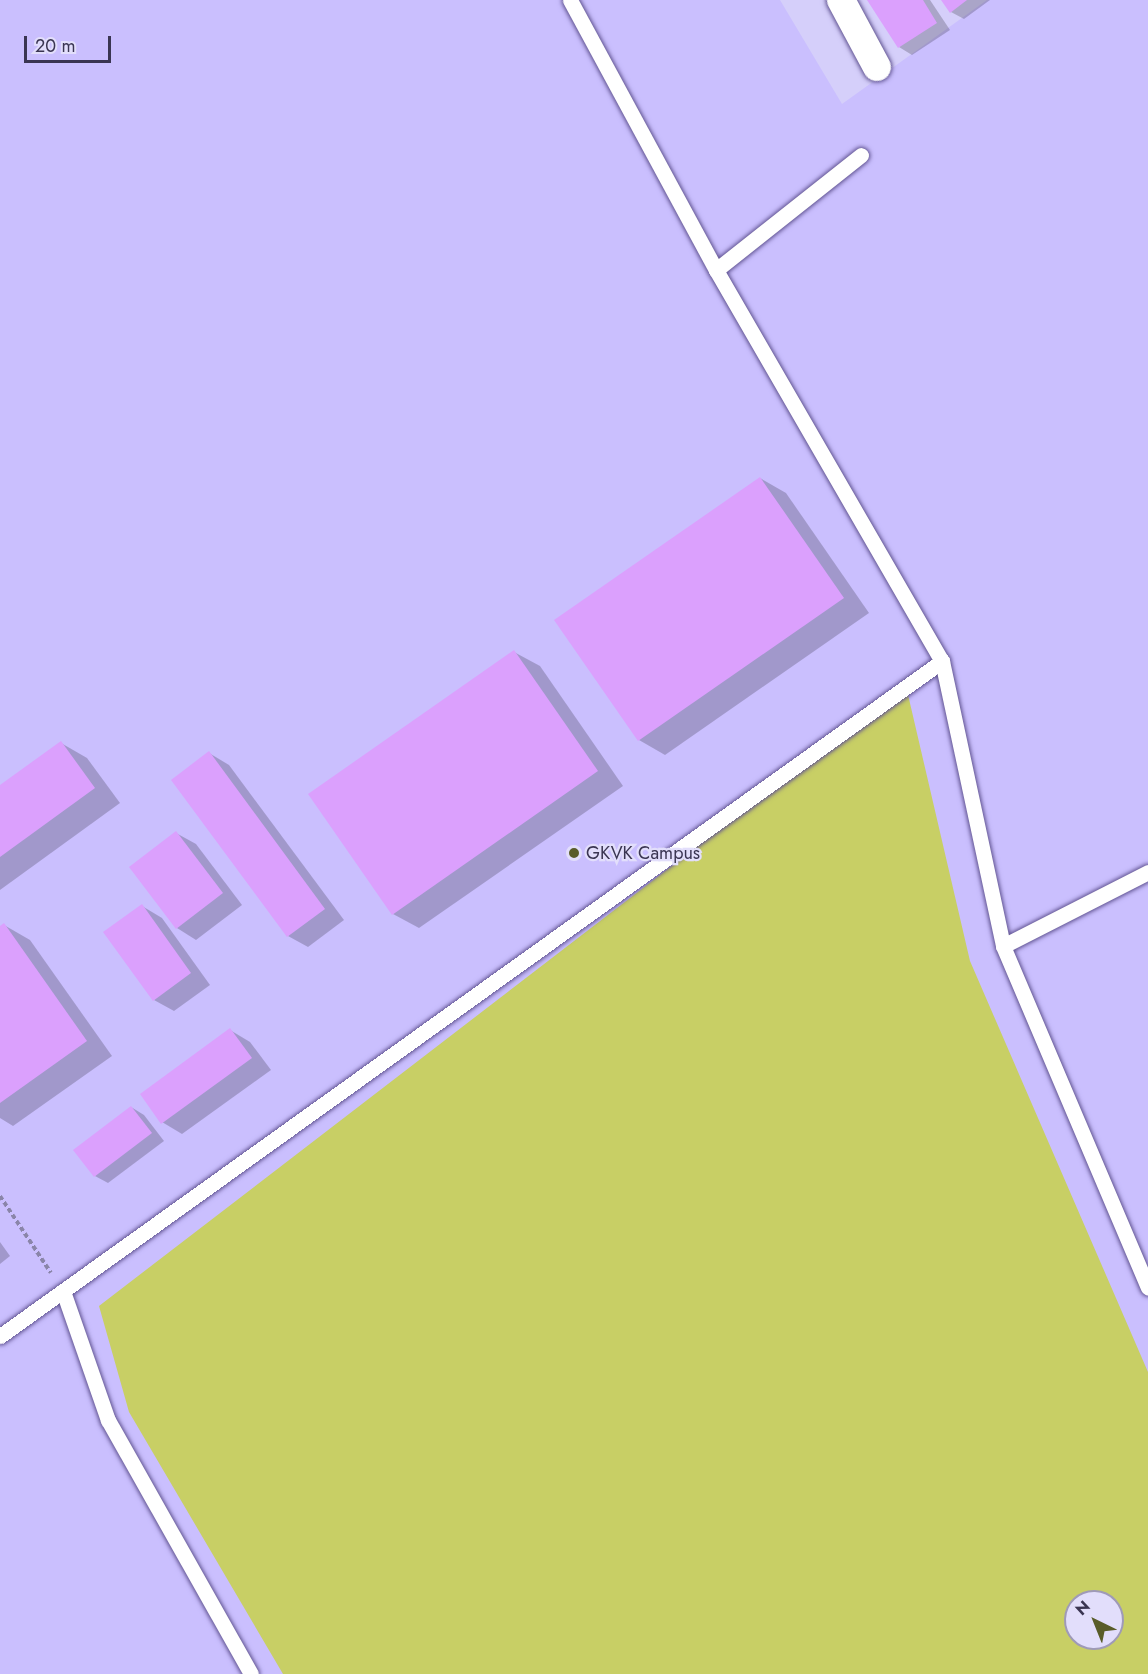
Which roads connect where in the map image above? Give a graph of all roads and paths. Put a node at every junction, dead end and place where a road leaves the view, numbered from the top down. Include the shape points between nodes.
1 (570, 0) edge
2 (841, 0) edge
3 (877, 67) dead end
4 (861, 155) dead end
5 (716, 270) junction
6 (942, 661) junction
7 (1148, 872) edge
8 (1003, 946) junction
9 (0, 1196) edge
10 (1148, 1288) edge
11 (63, 1292) junction
12 (0, 1336) edge
13 (251, 1674) edge

1 - 5 lane
2 - 3 street
4 - 5 lane
5 - 6 lane
6 - 8 lane
6 - 11 lane
7 - 8 lane
8 - 10 lane
9 - 11 path
11 - 12 lane
11 - 13 lane via 108,1420

